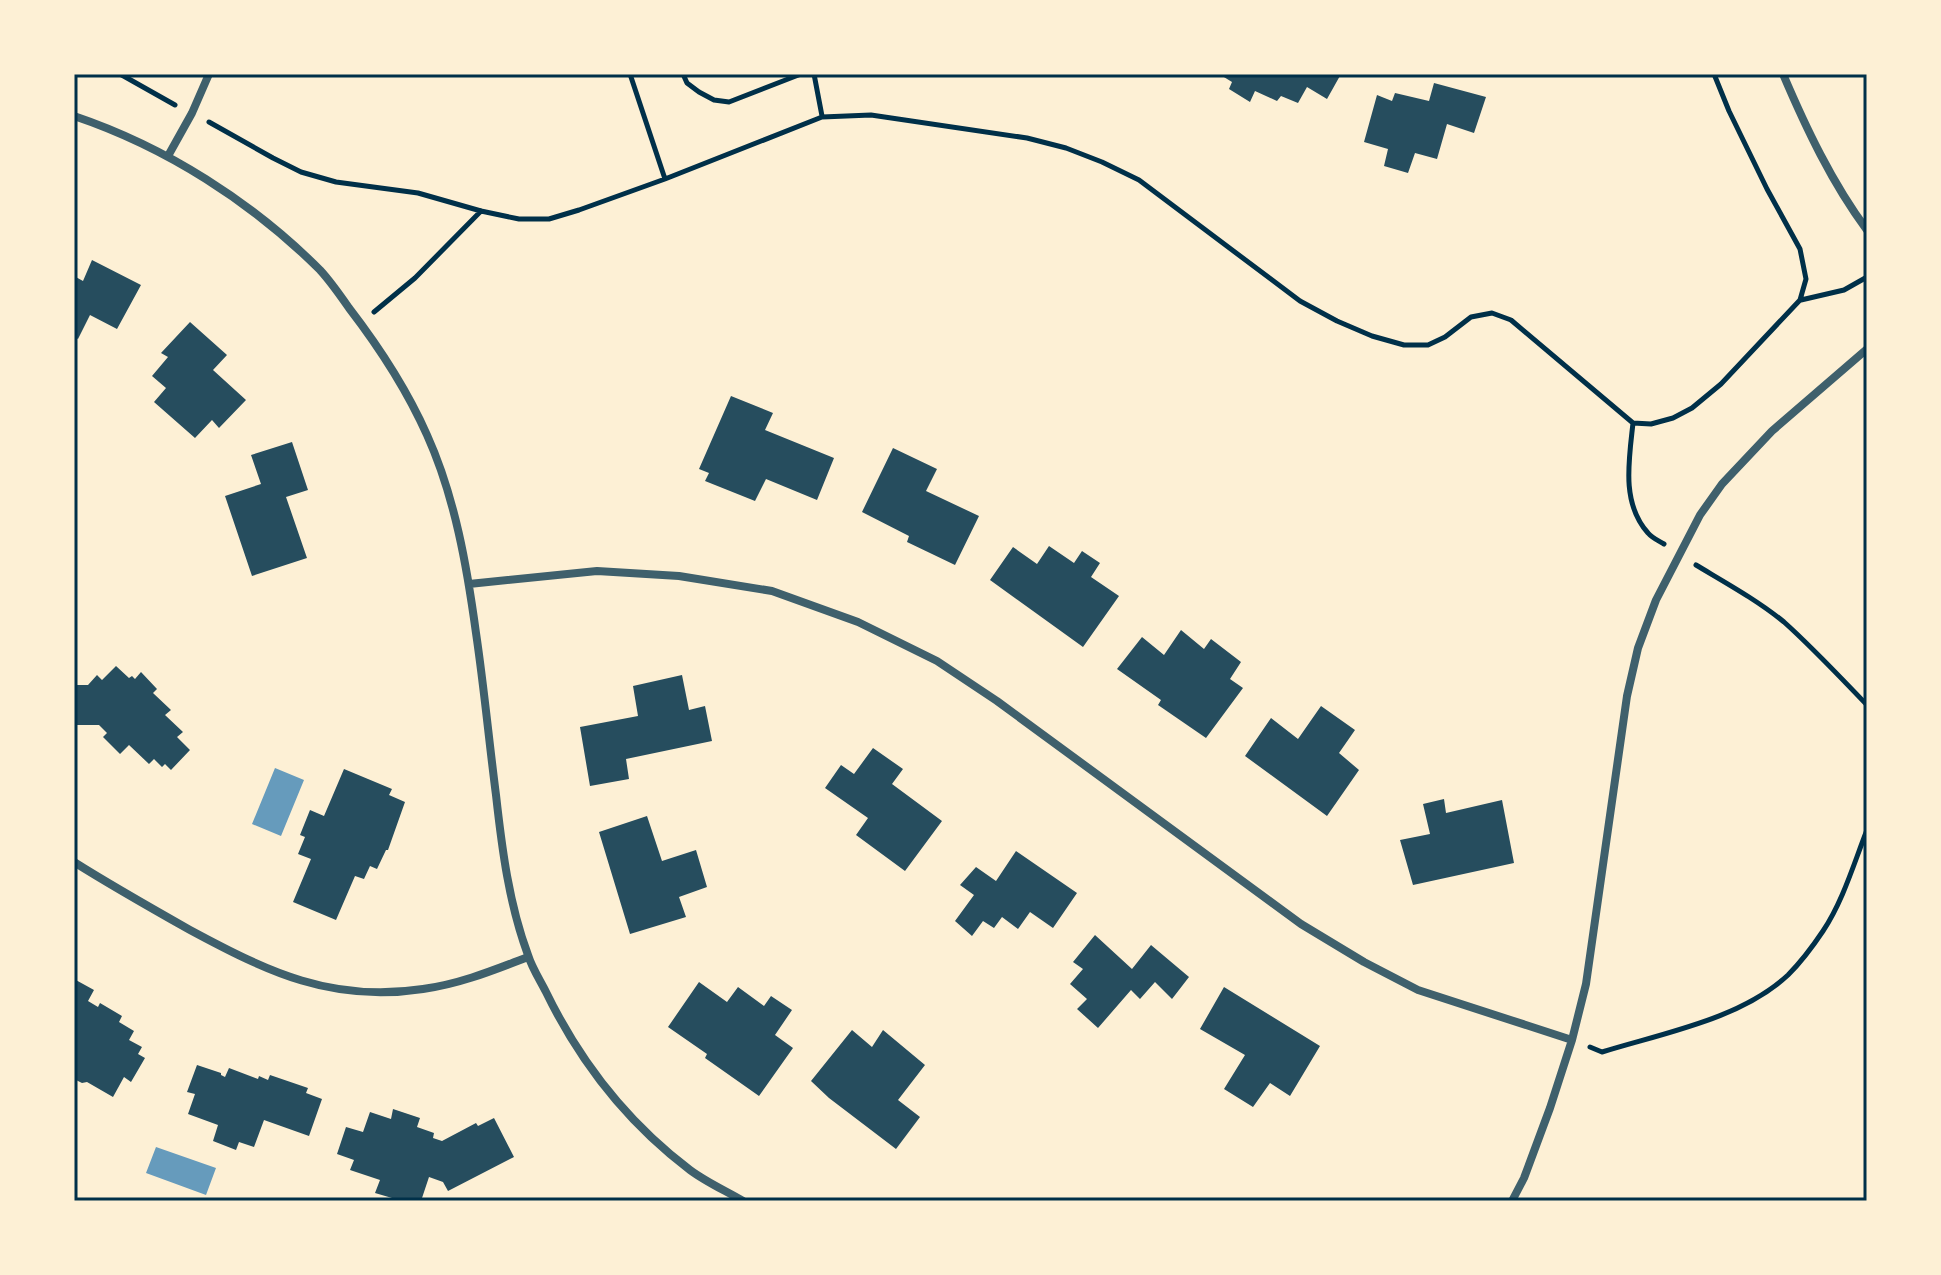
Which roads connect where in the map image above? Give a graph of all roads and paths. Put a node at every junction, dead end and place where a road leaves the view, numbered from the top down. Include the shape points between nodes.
1 (120, 74) edge
2 (209, 74) edge
3 (630, 74) edge
4 (683, 74) edge
5 (801, 74) edge
6 (814, 74) edge
7 (1714, 74) edge
8 (1783, 74) edge
9 (159, 96) dead end
10 (74, 116) edge
11 (822, 117) junction
12 (224, 129) dead end
13 (168, 156) junction
14 (665, 179) junction
15 (481, 211) junction
16 (1867, 230) edge
17 (1867, 277) edge
18 (1800, 300) junction
19 (384, 304) dead end
20 (1867, 349) edge
21 (1633, 423) junction
22 (1649, 535) dead end
23 (1705, 571) dead end
24 (469, 584) junction
25 (1867, 705) edge
26 (1867, 830) edge
27 (74, 862) edge
28 (528, 957) junction
29 (1572, 1040) junction
30 (1602, 1052) dead end
31 (743, 1201) edge
32 (1512, 1201) edge

1 - 9 path
2 - 13 street
3 - 14 path
4 - 5 path via 699,92 729,102
6 - 11 path
7 - 18 path via 1800,249 1806,279
8 - 16 street via 1827,165
10 - 13 street
11 - 14 path
11 - 21 path via 871,115 1066,148 1139,180 1300,301 1372,336 1428,345 1471,317 1492,313 1511,320
12 - 15 path via 301,172 418,193
13 - 24 street via 278,231 322,273 361,323 399,379 428,437 451,502
14 - 15 path via 549,219
15 - 19 path
17 - 18 path via 1844,290
18 - 21 path via 1692,408 1651,424
20 - 29 street via 1772,431 1722,484 1656,600 1627,696 1586,984
21 - 22 path via 1628,480 1634,511
23 - 25 path via 1782,621
24 - 28 street via 503,852
24 - 29 street via 597,571 679,576 772,591 858,622 937,661 997,701 1301,924 1364,962 1418,990
26 - 30 path via 1824,930 1787,976 1736,1009
27 - 28 street via 229,951 322,987 420,990 473,978
28 - 31 street via 561,1023 602,1085 692,1172
29 - 32 street

